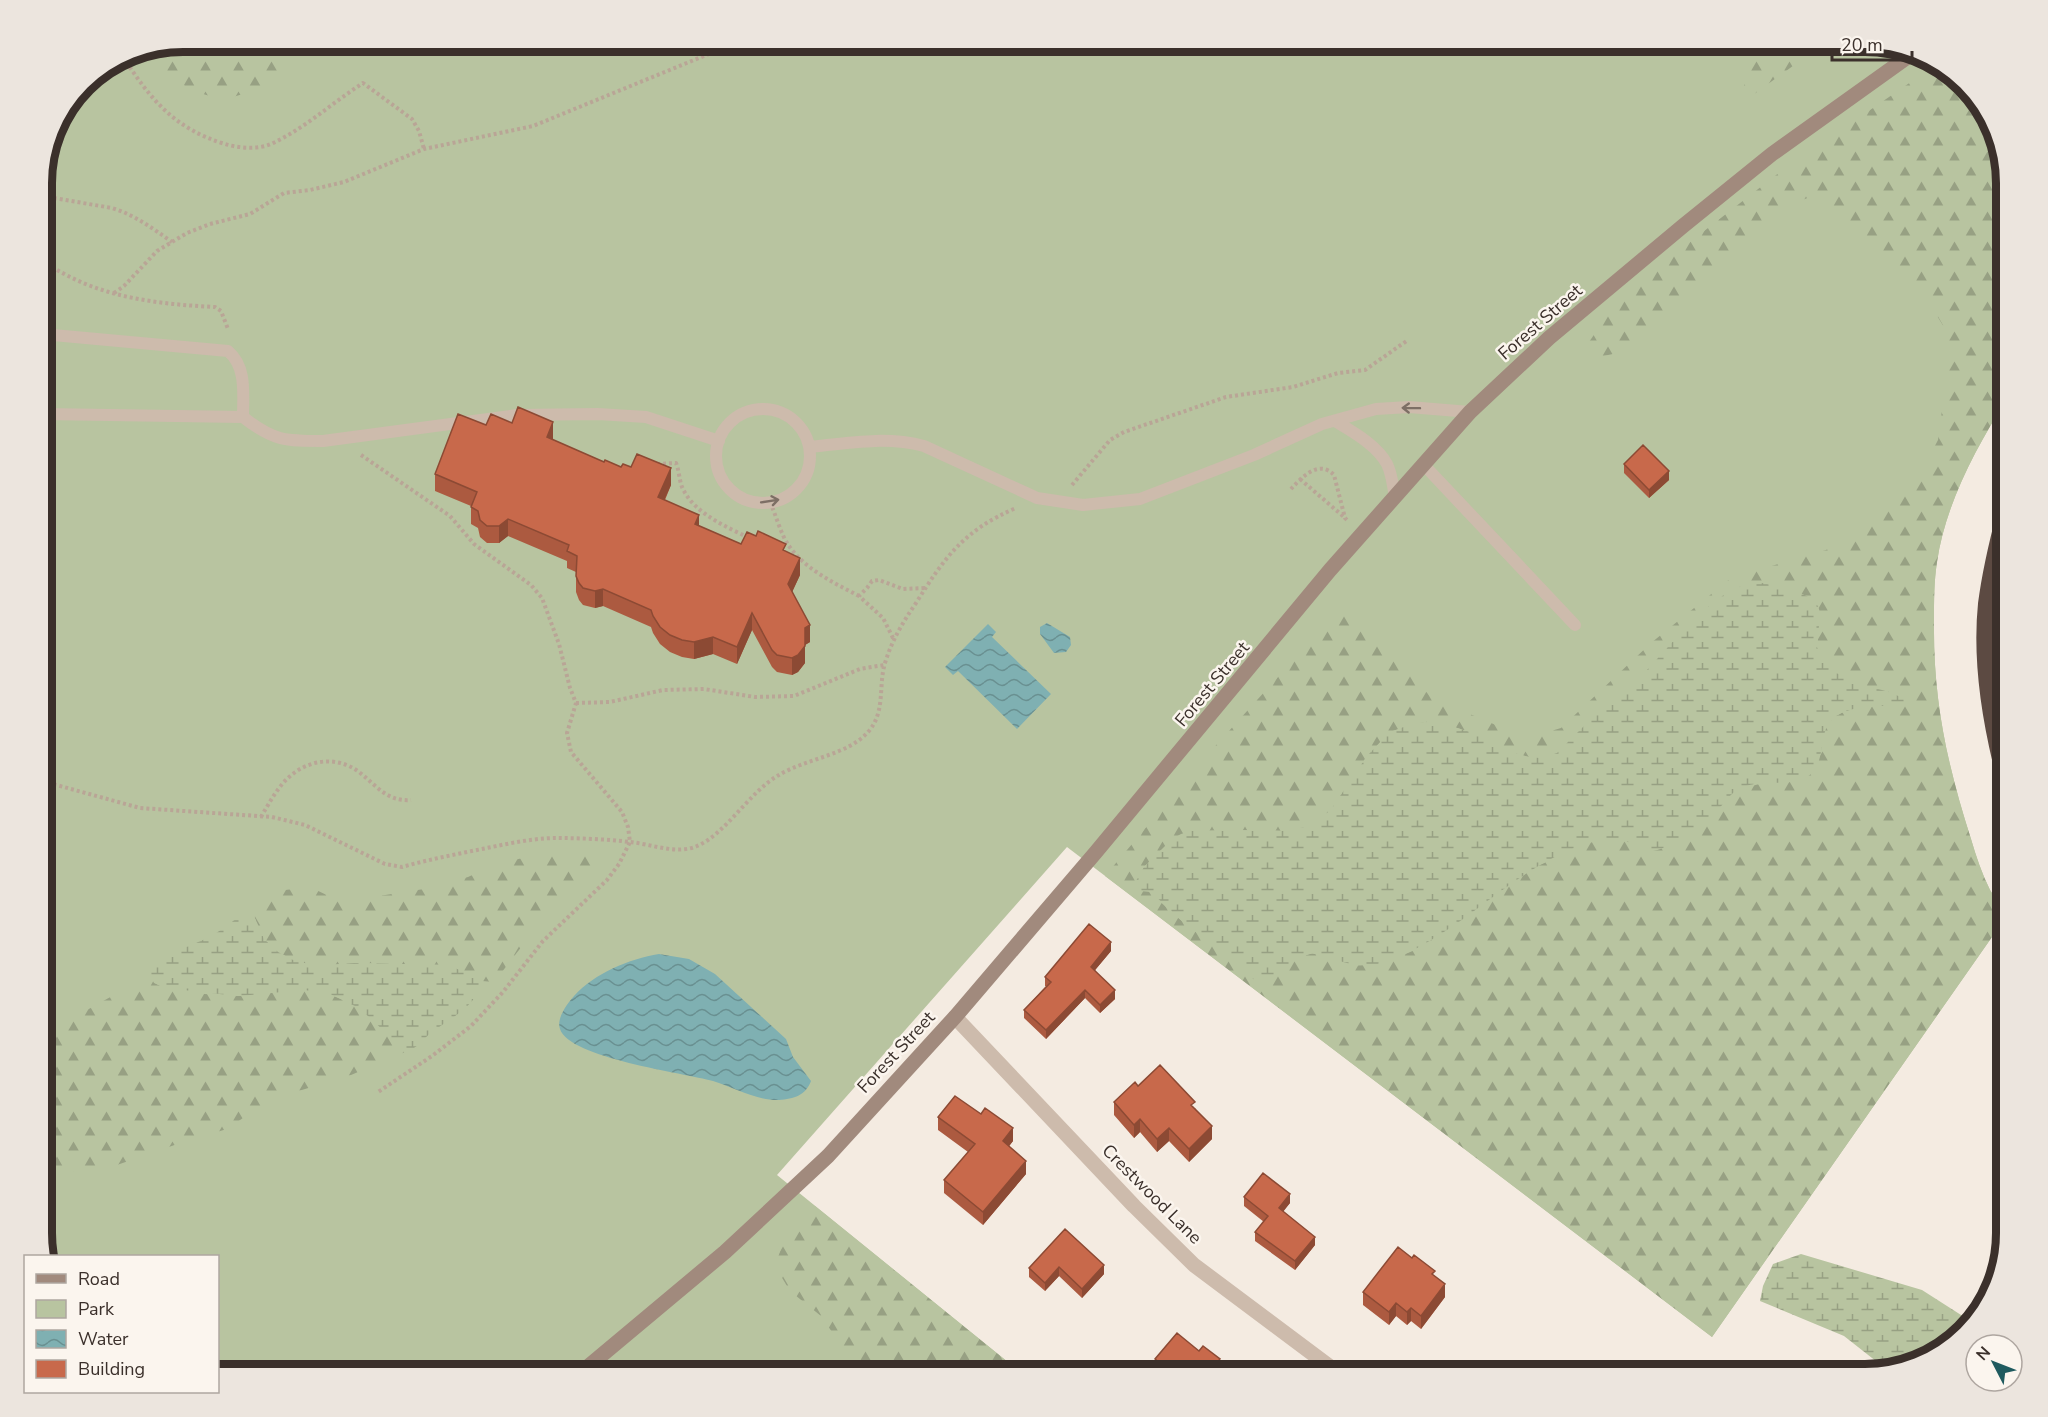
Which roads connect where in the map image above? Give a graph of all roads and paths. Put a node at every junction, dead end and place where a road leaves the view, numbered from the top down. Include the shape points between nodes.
1 (712, 53) edge
2 (1905, 59) edge
3 (128, 65) edge
4 (424, 149) junction
5 (53, 198) edge
6 (172, 242) junction
7 (53, 266) edge
8 (114, 293) junction
9 (228, 328) dead end
10 (53, 335) edge
11 (1408, 340) dead end
12 (1470, 412) junction
13 (53, 414) edge
14 (243, 417) junction
15 (1335, 421) junction
16 (338, 439) junction
17 (719, 441) junction
18 (809, 447) junction
19 (649, 464) edge
20 (1424, 465) junction
21 (1300, 479) junction
22 (1291, 489) dead end
23 (1395, 497) junction
24 (1037, 498) junction
25 (770, 502) junction
26 (702, 511) junction
27 (698, 517) edge
28 (1345, 518) junction
29 (1361, 533) junction
30 (755, 541) edge
31 (1996, 552) edge
32 (925, 588) junction
33 (859, 596) junction
34 (1575, 624) dead end
35 (893, 638) junction
36 (884, 665) junction
37 (576, 703) junction
38 (1996, 740) edge
39 (53, 785) edge
40 (411, 800) dead end
41 (261, 817) junction
42 (630, 842) junction
43 (955, 1017) junction
44 (378, 1092) dead end
45 (591, 1364) edge
46 (1326, 1364) edge

1 - 4 path via 533,126
2 - 12 street, Forest Street via 1781,147 1683,226 1550,338
3 - 4 path via 145,91 189,130 232,146 269,145 363,83 412,119
4 - 6 path via 344,182 284,193 250,214 210,224
5 - 6 path via 123,211
6 - 8 path via 157,251
7 - 8 path
8 - 9 path via 155,303 215,307
10 - 14 lane via 228,351 238,363 243,384
11 - 24 path via 1365,370 1226,397 1124,432 1110,440 1069,488
12 -> 15 lane via 1409,407 1376,410
12 - 20 street, Forest Street
13 - 14 lane
14 - 16 lane via 278,439
15 - 23 lane via 1382,455
15 - 24 lane via 1140,499 1083,505
16 - 17 lane via 517,415 598,414 646,417
16 - 37 path via 450,516 474,544 531,585 542,598
17 - 18 lane via 729,423 742,414 772,410 799,425
17 - 25 lane via 717,466 733,492 746,500
18 - 24 lane via 878,440 908,442
25 -> 18 lane via 791,494 802,483 808,469
19 - 26 path via 676,464 683,490
20 - 23 street, Forest Street
20 - 34 lane
21 - 22 path
21 - 28 path
21 - 28 path via 1320,468 1330,471
23 - 29 street, Forest Street
24 - 32 path via 980,526 946,558
25 - 33 path via 796,554 814,570
26 - 27 path
26 - 30 path
28 - 29 path
29 - 43 street, Forest Street
31 - 38 highway via 1987,605 1985,651
32 - 33 path via 903,589 879,580 872,581
32 - 35 path
33 - 35 path via 883,618
35 - 36 path
36 - 37 path via 860,669 794,696 663,690 610,702
36 - 42 path via 880,708 875,722 857,741 777,775 695,848 673,849
37 - 42 path via 567,733 571,752 622,813
39 - 41 path via 140,808
40 - 41 path via 390,797 358,771 322,760 294,772
41 - 42 path via 305,825 385,864 402,867 551,838
42 - 44 path via 607,880 543,942 471,1026
43 - 45 street, Forest Street via 796,1187
43 - 46 street, Crestwood Lane via 1194,1264

